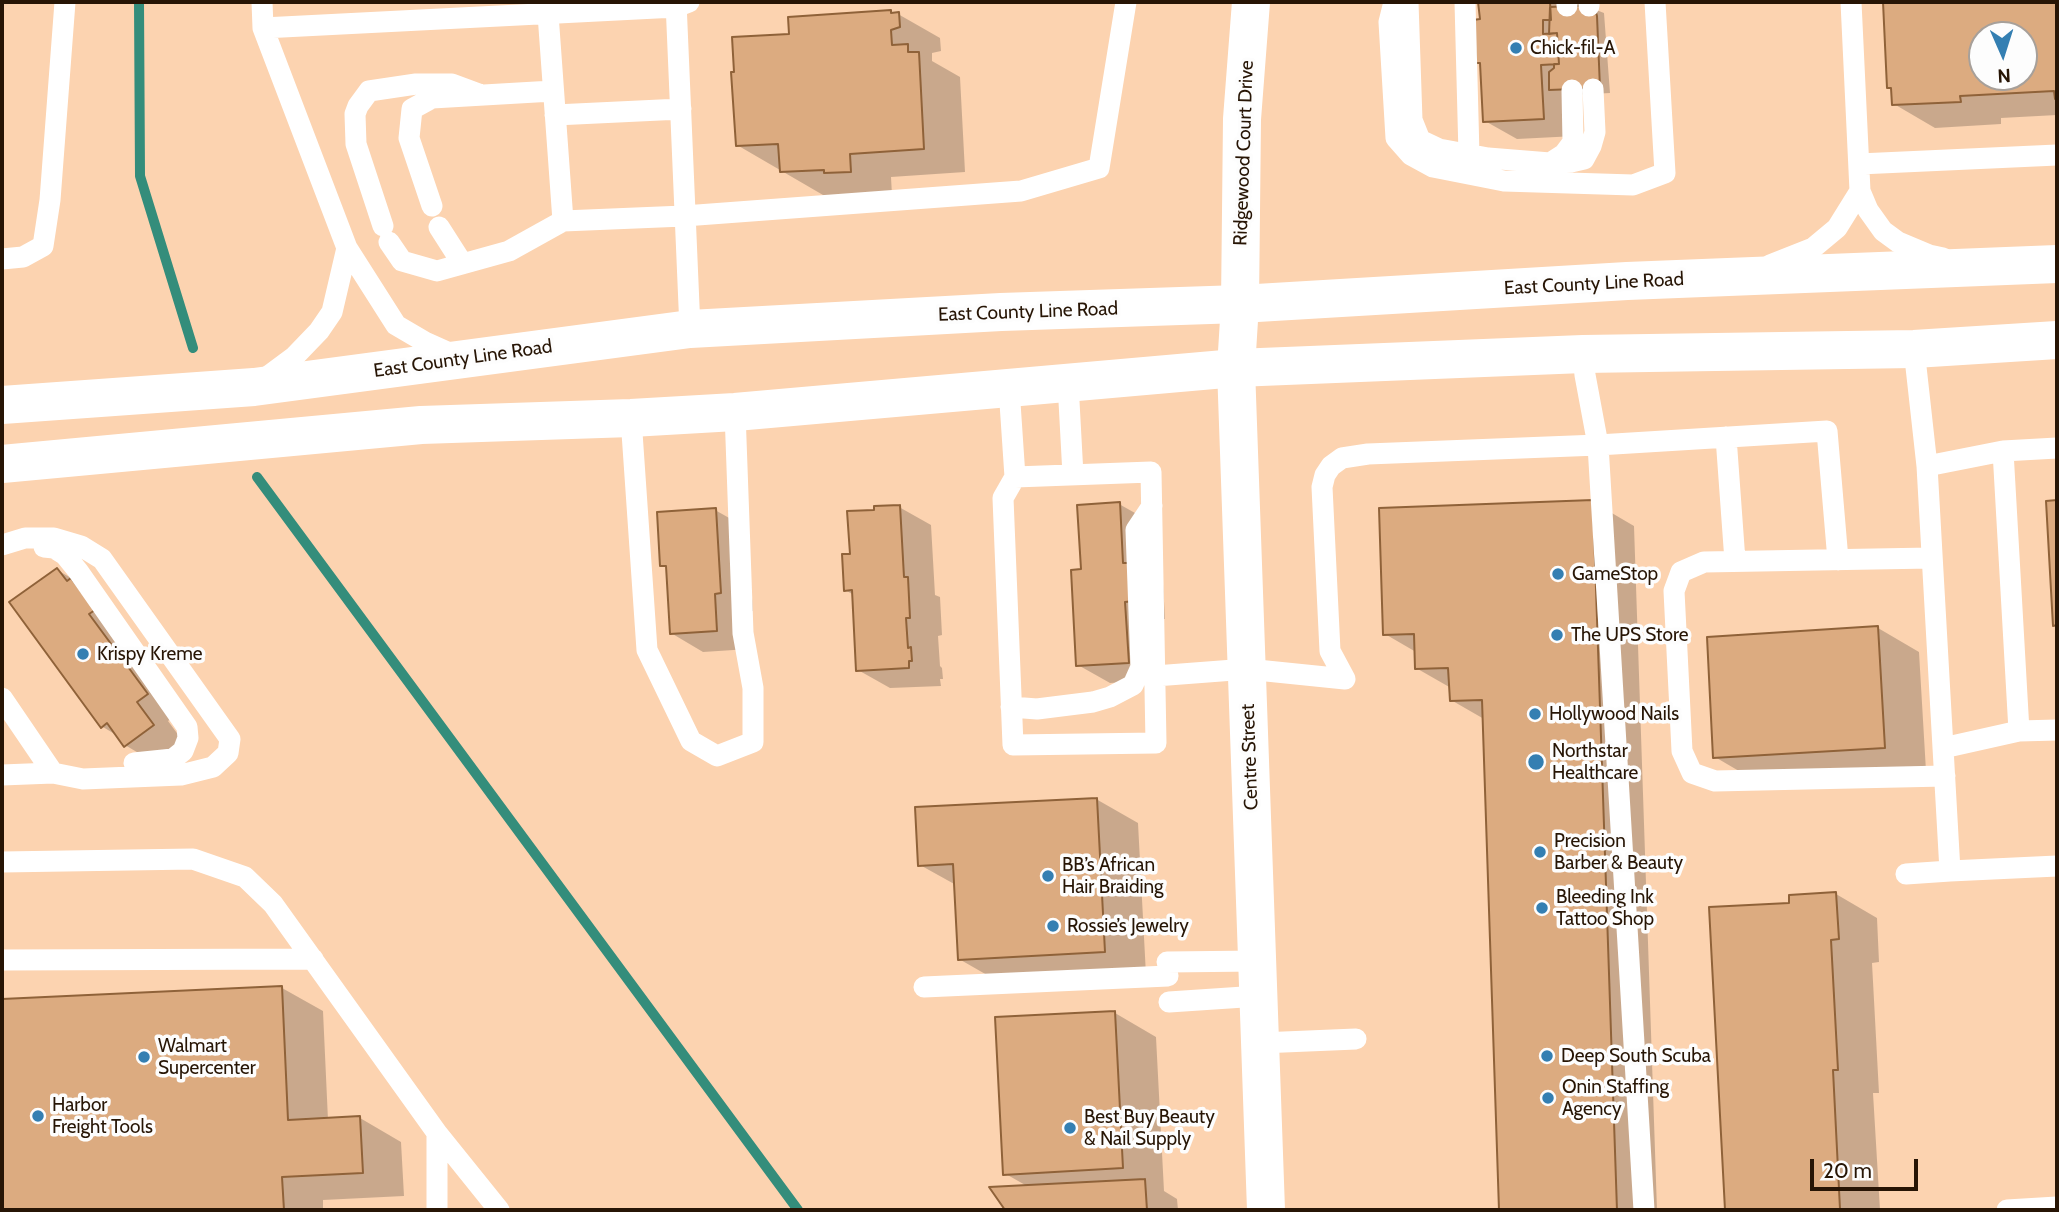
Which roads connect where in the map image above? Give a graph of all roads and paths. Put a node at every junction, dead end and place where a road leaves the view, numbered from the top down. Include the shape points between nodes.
1 (65, 2) edge
2 (262, 2) edge
3 (1126, 2) edge
4 (1251, 2) edge
5 (1394, 2) edge
6 (1408, 2) edge
7 (1465, 2) edge
8 (1655, 2) edge
9 (1851, 2) edge
10 (681, 4) edge
11 (548, 14) junction
12 (263, 28) junction
13 (1582, 89) dead end
14 (553, 91) junction
15 (479, 94) junction
16 (681, 109) junction
17 (555, 116) junction
18 (1469, 155) junction
19 (2057, 155) edge
20 (1859, 164) junction
21 (1860, 191) junction
22 (684, 216) junction
23 (564, 221) junction
24 (347, 248) junction
25 (2, 259) edge
26 (462, 263) junction
27 (2057, 264) edge
28 (1995, 268) junction
29 (1734, 278) junction
30 (1240, 303) junction
31 (690, 329) junction
32 (2057, 340) edge
33 (1914, 349) junction
34 (1583, 354) junction
35 (463, 359) junction
36 (1236, 368) junction
37 (1068, 383) junction
38 (254, 387) junction
39 (1009, 388) junction
40 (2, 405) edge
41 (735, 412) junction
42 (631, 418) junction
43 (1726, 437) junction
44 (1598, 445) junction
45 (2057, 448) edge
46 (2003, 451) junction
47 (2, 464) edge
48 (1927, 466) junction
49 (1073, 475) junction
50 (1015, 477) junction
51 (1152, 506) junction
52 (2, 546) edge
53 (1931, 558) junction
54 (1838, 560) junction
55 (1735, 561) junction
56 (1247, 669) junction
57 (1155, 676) junction
58 (2, 698) edge
59 (1011, 707) junction
60 (2057, 730) edge
61 (2019, 731) junction
62 (1943, 748) junction
63 (53, 773) junction
64 (2, 775) edge
65 (1945, 776) junction
66 (2, 862) edge
67 (2057, 866) edge
68 (1950, 871) junction
69 (1906, 874) dead end
70 (2, 960) edge
71 (313, 960) junction
72 (1258, 979) junction
73 (924, 987) dead end
74 (1169, 1002) dead end
75 (1356, 1040) dead end
76 (1260, 1043) junction
77 (437, 1133) junction
78 (2057, 1207) edge
79 (437, 1210) edge
80 (499, 1210) edge
81 (1266, 1210) edge
82 (1644, 1210) edge
83 (2007, 1210) edge

1 - 25 lane via 43,246 23,257
2 - 12 lane
3 - 22 lane via 1099,169 1021,191
4 - 30 main road, Ridgewood Court Drive via 1242,119
5 - 8 lane via 1388,22 1396,138 1411,155 1433,167 1504,181 1633,184 1665,173
6 - 18 lane via 1414,130 1420,140 1439,149
7 - 18 lane
9 - 20 lane
10 - 11 lane
10 - 16 lane
11 - 12 lane
11 - 14 lane
12 - 24 lane
13 - 18 lane via 1573,142 1550,163
14 - 15 lane
14 - 17 lane
15 - 26 lane via 432,98 412,109 409,138 435,217
15 - 26 lane via 452,84 369,91 355,114 356,144 386,234 402,261 436,271
16 - 17 lane
16 - 22 lane
17 - 23 lane
19 - 20 lane
20 - 21 lane
21 - 28 lane via 1883,231 1898,242 1929,255
21 - 29 lane via 1837,228 1813,248
22 - 23 lane
22 - 31 lane
23 - 26 lane via 509,251
24 - 35 lane via 396,325
24 - 38 lane via 332,312 294,357
27 - 28 main road, East County Line Road
28 - 29 main road, East County Line Road
29 - 30 main road, East County Line Road
30 - 31 main road, East County Line Road
30 - 36 main road, Centre Street
31 - 35 main road, East County Line Road
32 - 33 main road
33 - 34 main road
33 - 48 lane
34 - 36 main road
34 - 44 lane
35 - 38 main road, East County Line Road
36 - 37 main road
36 - 56 main road, Centre Street
37 - 39 main road
37 - 49 lane
38 - 40 main road, East County Line Road
39 - 41 main road
39 - 50 lane
41 - 42 main road
41 - 42 lane via 743,633 753,688 753,742 717,756 691,741 647,650
42 - 47 main road via 421,425
43 - 44 lane
43 - 54 lane via 1827,431
43 - 55 lane
44 - 56 lane via 1342,458 1331,466 1322,487 1330,651 1345,679
44 - 82 lane
45 - 46 lane
46 - 48 lane
46 - 61 lane
48 - 53 lane
49 - 50 lane
49 - 51 lane via 1151,472
50 - 59 lane via 1003,498
51 - 57 lane
51 - 59 lane via 1136,530 1141,667 1133,685 1093,702 1037,709
52 - 63 lane via 36,545 65,555 187,727 183,751 173,759 81,765
52 - 63 lane via 25,538 54,538 102,559 230,739 228,753 213,767 181,775 83,779
53 - 54 lane
53 - 62 lane
54 - 55 lane
55 - 65 lane via 1704,562 1681,572 1674,590 1682,751 1692,772 1715,781
56 - 57 lane
56 - 72 main road, Centre Street
57 - 59 lane via 1156,743 1013,745
58 - 63 lane
60 - 61 lane
61 - 62 lane
62 - 65 lane
63 - 64 lane
65 - 68 lane
66 - 71 lane via 193,859 245,877 274,904
67 - 68 lane
68 - 69 lane
70 - 71 lane
71 - 77 lane
72 - 73 lane via 1167,969
72 - 74 lane
72 - 76 main road, Centre Street
75 - 76 lane
76 - 81 main road, Centre Street
77 - 79 lane
77 - 80 lane
78 - 83 lane

